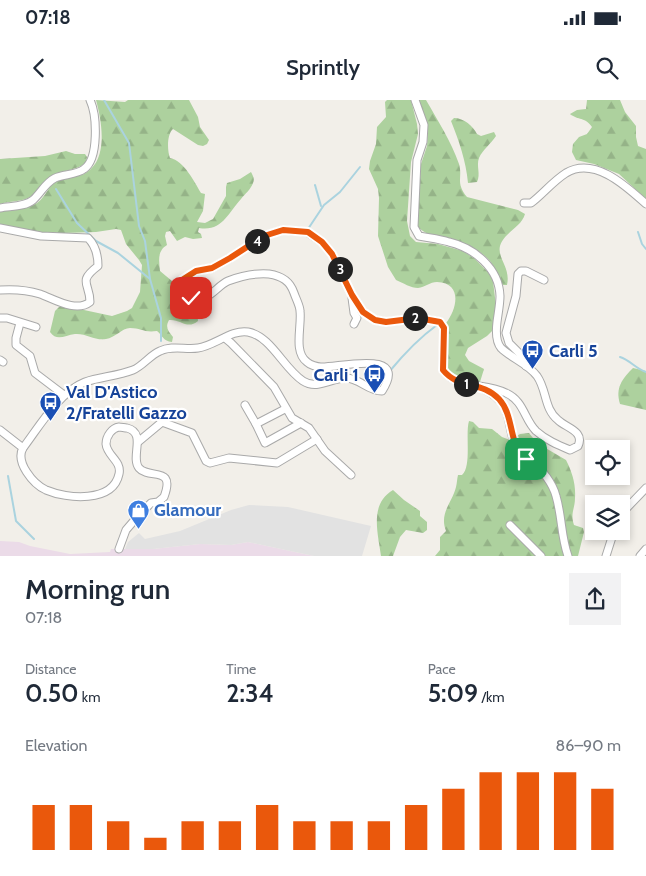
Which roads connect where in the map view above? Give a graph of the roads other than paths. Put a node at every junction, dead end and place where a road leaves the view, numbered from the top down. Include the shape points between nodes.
1 (90, 100) edge
2 (415, 100) edge
3 (524, 202) dead end
4 (646, 204) edge
5 (0, 208) edge
6 (0, 228) edge
7 (544, 280) dead end
8 (0, 290) edge
9 (352, 295) junction
10 (0, 318) edge
11 (20, 323) junction
12 (354, 324) dead end
13 (36, 327) dead end
14 (225, 338) junction
15 (526, 366) junction
16 (477, 385) junction
17 (64, 395) junction
18 (245, 405) dead end
19 (286, 408) junction
20 (256, 424) junction
21 (301, 424) junction
22 (0, 430) edge
23 (316, 440) junction
24 (138, 442) junction
25 (21, 452) junction
26 (351, 475) dead end
27 (646, 488) edge
28 (630, 505) edge
29 (510, 525) dead end
30 (611, 540) edge
31 (646, 548) edge
32 (119, 549) dead end
33 (541, 556) edge
34 (568, 556) edge
35 (606, 556) edge
36 (640, 556) edge

1 - 5 street via 95,121 94,152 90,163 84,170 56,178 32,201
2 - 15 street via 424,125 423,142 416,160 414,227 419,236 450,242 472,251 489,266 500,296 497,339 501,348
3 - 4 street via 531,203 568,172 591,169 622,183
6 - 8 street via 41,236 88,238 98,256 98,266 86,280 90,296 86,305 65,304 14,289
7 - 15 street via 526,270 518,274 506,333 509,343 526,360
9 - 12 street
9 - 14 street via 332,254 308,232 283,230 264,236 212,268 196,271 182,280 185,293 197,300 238,277 262,274 284,278 292,286 300,311 299,351 307,363 319,367 374,363 385,368 388,375 382,391 373,391 353,379 343,378 317,385 306,383 260,336 236,332
9 - 16 street via 363,312 375,320 386,322 418,318 440,322 444,328 443,370 452,380
10 - 11 street
11 - 13 street
11 - 17 street via 16,345 30,356 35,373
14 - 17 street via 199,348 161,350 134,370 83,383
14 - 19 street via 274,387
15 - 16 street via 537,376 548,408 557,420 578,434 580,444 576,448 570,450 535,430 517,400 507,393
16 - 34 street via 499,399 508,415 518,450 551,485
17 - 25 street
18 - 20 street
19 - 20 street
19 - 21 street
20 - 21 street via 265,443
21 - 23 street via 310,428
22 - 25 street
23 - 24 street via 277,463 229,458 206,462 192,433 162,422
23 - 26 street
24 - 25 street via 130,429 120,427 113,430 106,443 117,460 120,473 114,486 103,493 81,497 62,495 38,486 21,462
24 - 32 street via 135,462 145,472 160,474 168,488 164,497 145,508 126,530
27 - 28 street
29 - 33 street
30 - 35 street
31 - 36 street

